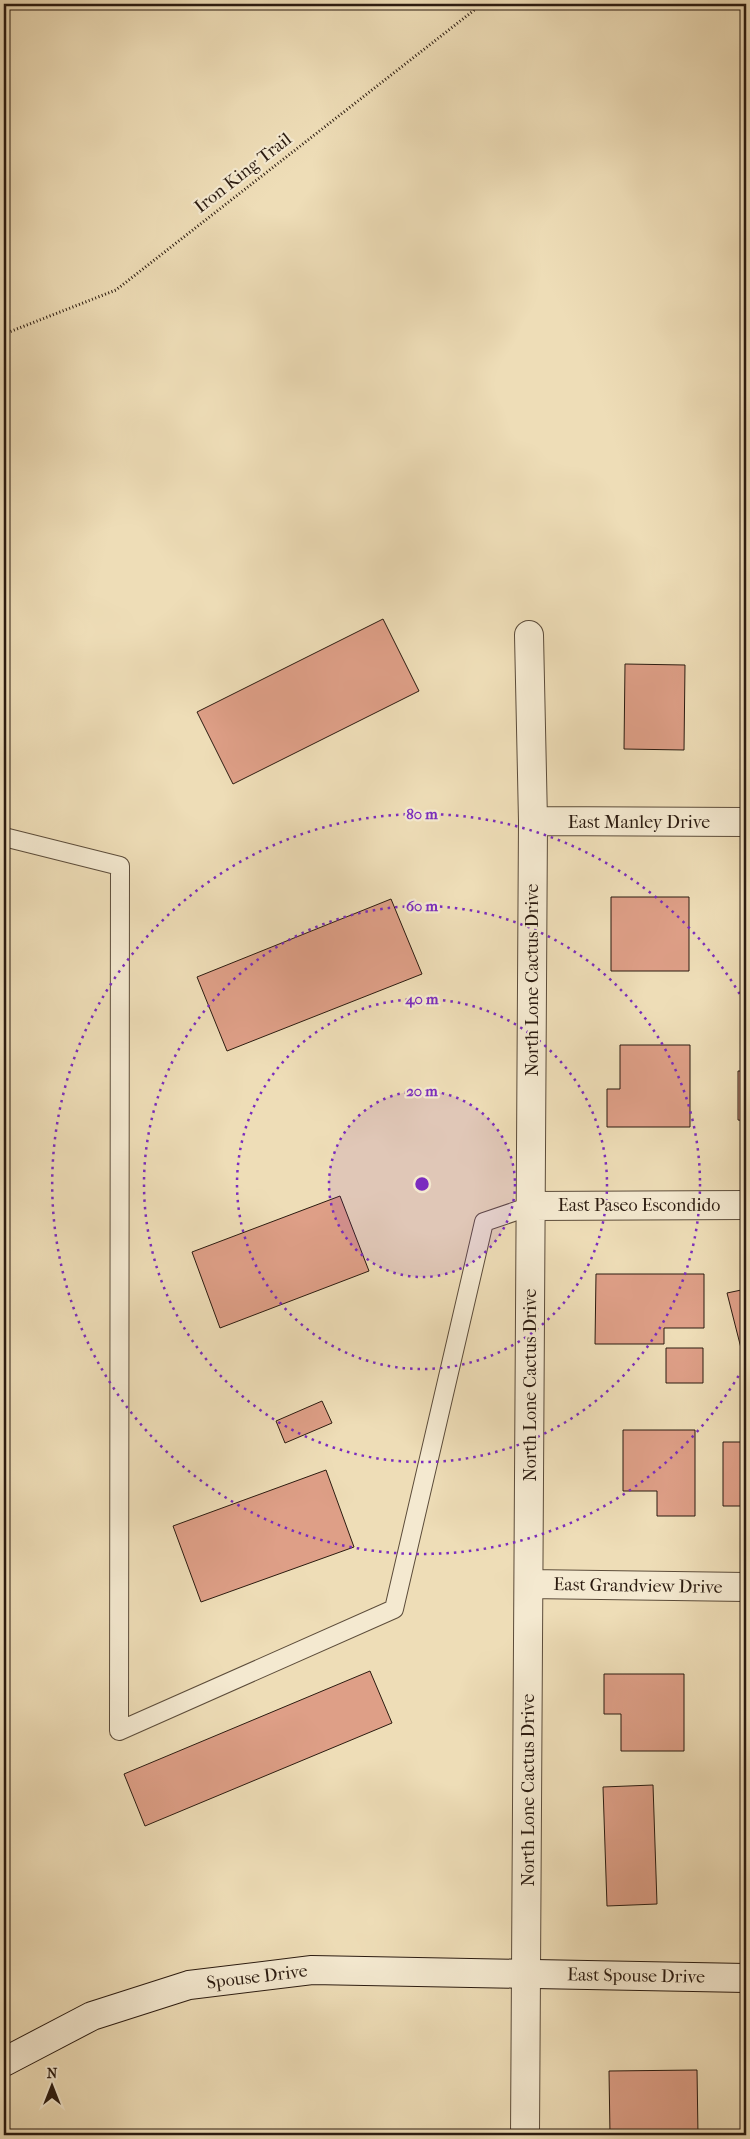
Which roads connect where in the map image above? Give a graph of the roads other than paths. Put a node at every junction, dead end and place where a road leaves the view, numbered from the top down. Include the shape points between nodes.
1 (529, 634) dead end
2 (533, 821) junction
3 (746, 822) edge
4 (4, 837) edge
5 (746, 1204) edge
6 (531, 1206) junction
7 (529, 1584) junction
8 (746, 1587) edge
9 (527, 1974) junction
10 (746, 1978) edge
11 (4, 2062) edge
12 (525, 2135) edge

1 - 2 street, North Lone Cactus Drive
2 - 3 street, East Manley Drive
2 - 6 street, North Lone Cactus Drive
4 - 6 lane via 120,866 119,1731 394,1609 484,1222
5 - 6 street, East Paseo Escondido
6 - 7 street, North Lone Cactus Drive
7 - 8 street, East Grandview Drive
7 - 9 street, North Lone Cactus Drive
9 - 10 street, East Spouse Drive
9 - 11 street, Spouse Drive via 312,1970 189,1985 92,2016
9 - 12 street, North Lone Cactus Drive

